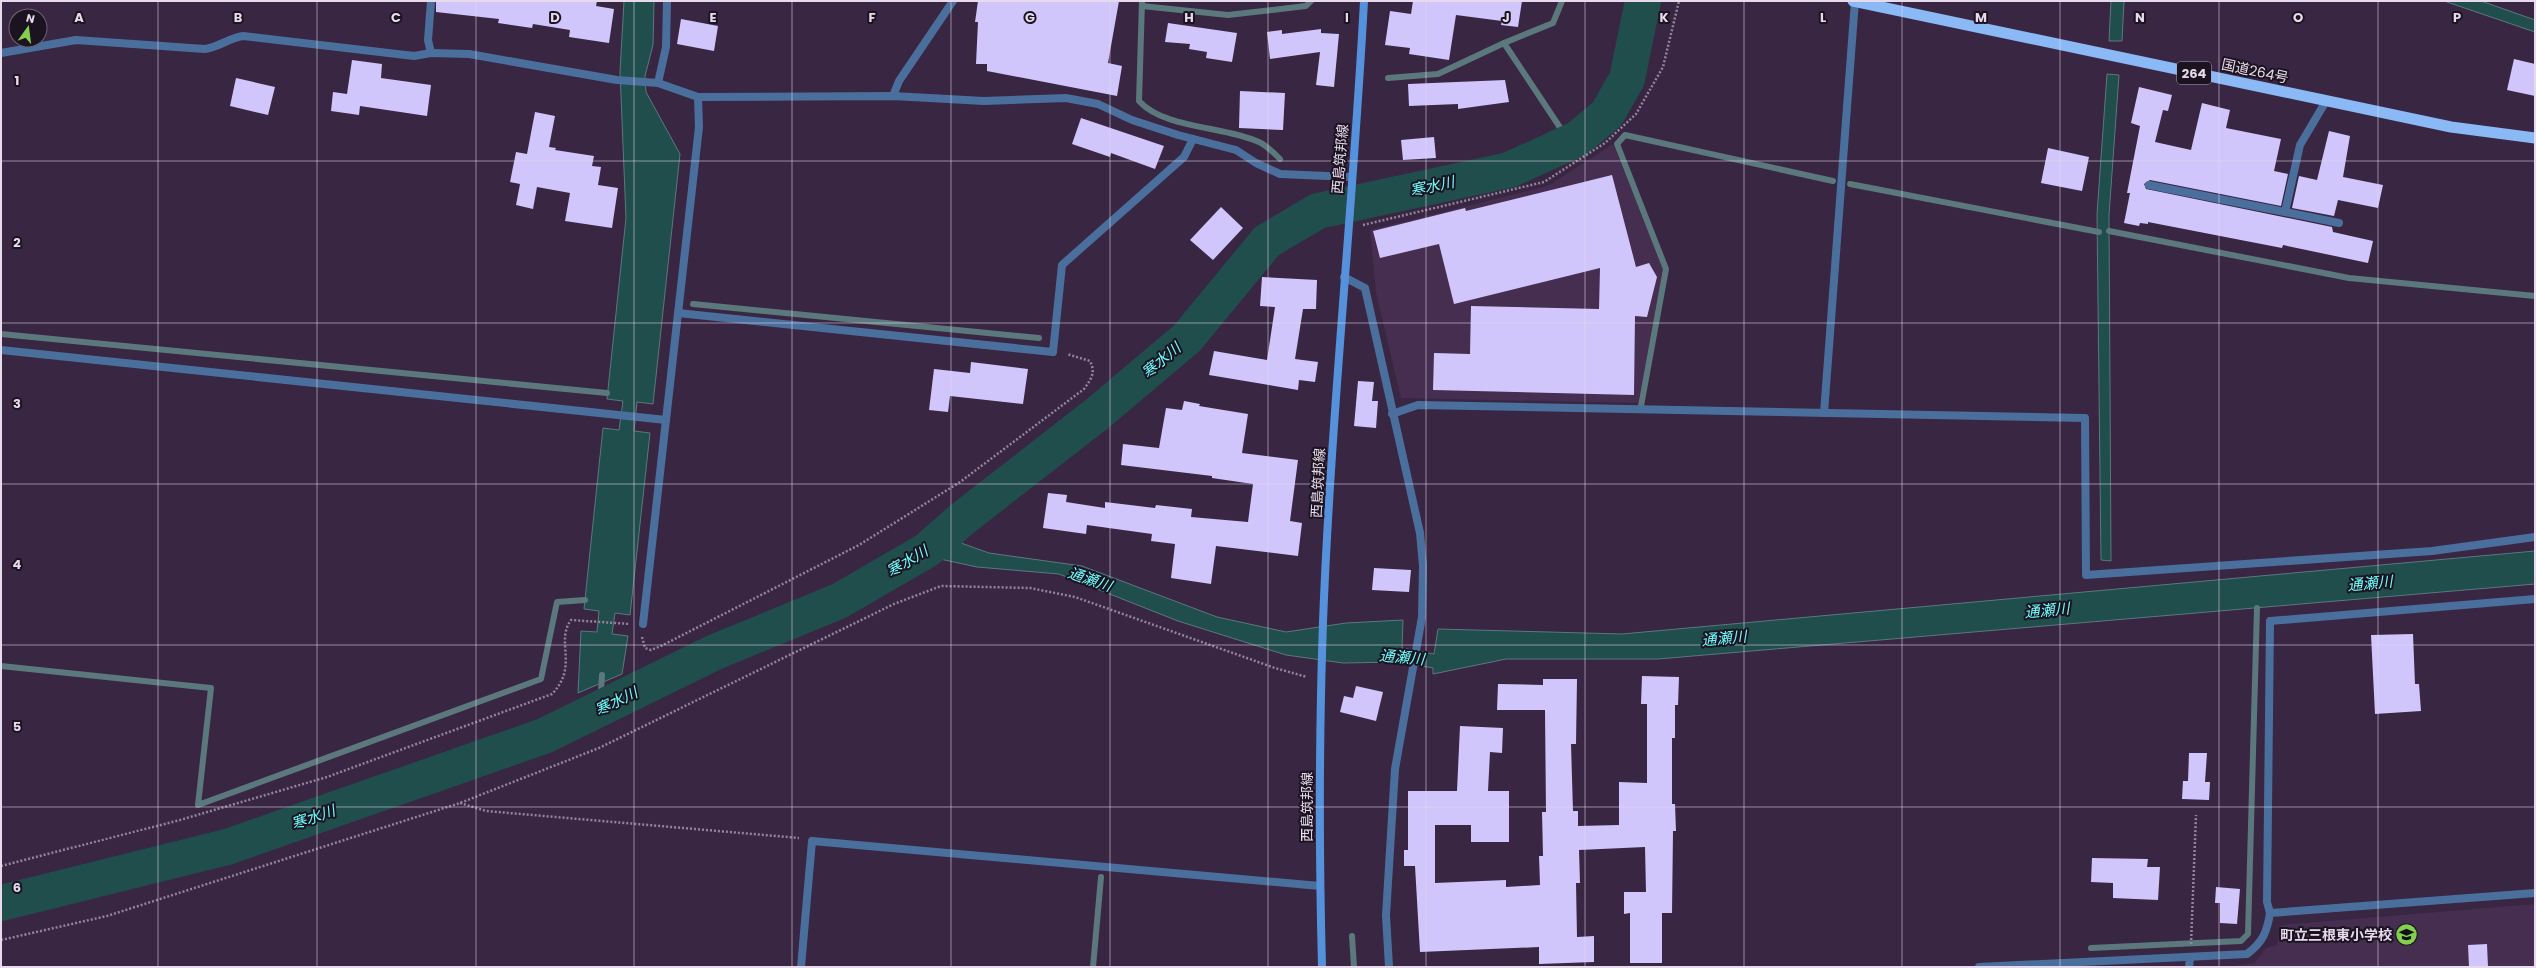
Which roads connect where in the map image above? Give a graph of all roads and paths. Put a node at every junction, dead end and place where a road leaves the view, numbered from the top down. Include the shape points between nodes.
1 (431, 1) edge
2 (667, 1) edge
3 (953, 1) edge
4 (1364, 1) edge
5 (1679, 1) edge
6 (1855, 1) edge
7 (1, 52) edge
8 (431, 53) junction
9 (654, 82) junction
10 (893, 96) junction
11 (698, 97) junction
12 (2326, 101) junction
13 (2535, 138) edge
14 (1193, 139) junction
15 (1351, 177) junction
16 (2149, 185) dead end
17 (2285, 212) junction
18 (2339, 223) dead end
19 (1347, 229) junction
20 (1344, 276) junction
21 (678, 313) junction
22 (1, 350) edge
23 (1053, 352) junction
24 (1392, 414) junction
25 (1824, 414) junction
26 (666, 420) junction
27 (2535, 537) edge
28 (2535, 600) edge
29 (616, 623) dead end
30 (643, 624) joint
31 (1321, 681) junction
32 (460, 803) junction
33 (2196, 815) dead end
34 (812, 841) junction
35 (1, 866) edge
36 (1320, 886) junction
37 (2535, 893) edge
38 (2270, 913) junction
39 (2191, 936) dead end
40 (1, 940) edge
41 (2190, 963) edge
42 (801, 967) edge
43 (1322, 967) edge
44 (1389, 967) edge
45 (1979, 967) edge

1 - 8 street via 428,40
2 - 9 street via 666,47
3 - 10 street via 899,81
4 - 15 main road, 西島筑邦線
5 - 19 path via 1663,68 1636,114 1605,143 1544,182
6 - 12 highway, 国道264号 / 264
6 - 25 street
7 - 8 street via 76,40 205,49 216,47 230,38 243,36 414,56
8 - 9 street via 469,54 616,80
9 - 11 street
10 - 11 street
10 - 14 street via 984,101 1066,98 1098,104 1132,120
11 - 21 street via 699,127
12 - 13 highway, 国道264号 / 264 via 2451,127
12 - 17 street via 2300,145
14 - 15 street via 1236,150 1280,174
14 - 23 street via 1184,157 1062,265
15 - 19 main road, 西島筑邦線
16 - 17 street
17 - 18 street
19 - 20 main road, 西島筑邦線
20 - 24 street via 1364,288
20 - 31 main road, 西島筑邦線
21 - 23 street
21 - 26 street
22 - 26 street
23 - 30 path via 1079,356 1090,361 1094,369 1092,378 1084,389 960,482 859,545 661,646 651,650 645,648 642,642
24 - 25 street via 1418,405
24 - 44 street via 1420,534 1423,566 1422,617 1418,648 1395,769 1386,915
25 - 27 street via 2085,418 2086,575 2432,551
26 - 30 street
28 - 38 street via 2270,620 2267,902
29 - 35 path via 571,620 566,627 566,670 561,684 552,694 327,777 180,820
31 - 32 path via 1275,668 1075,597 1030,588 941,586 894,604 600,748
31 - 36 main road, 西島筑邦線
32 - 34 path via 486,811
32 - 40 path via 107,916
33 - 39 path
34 - 36 street
34 - 42 street
36 - 43 main road, 西島筑邦線
37 - 38 street
38 - 41 street via 2267,934 2247,954
41 - 45 street

